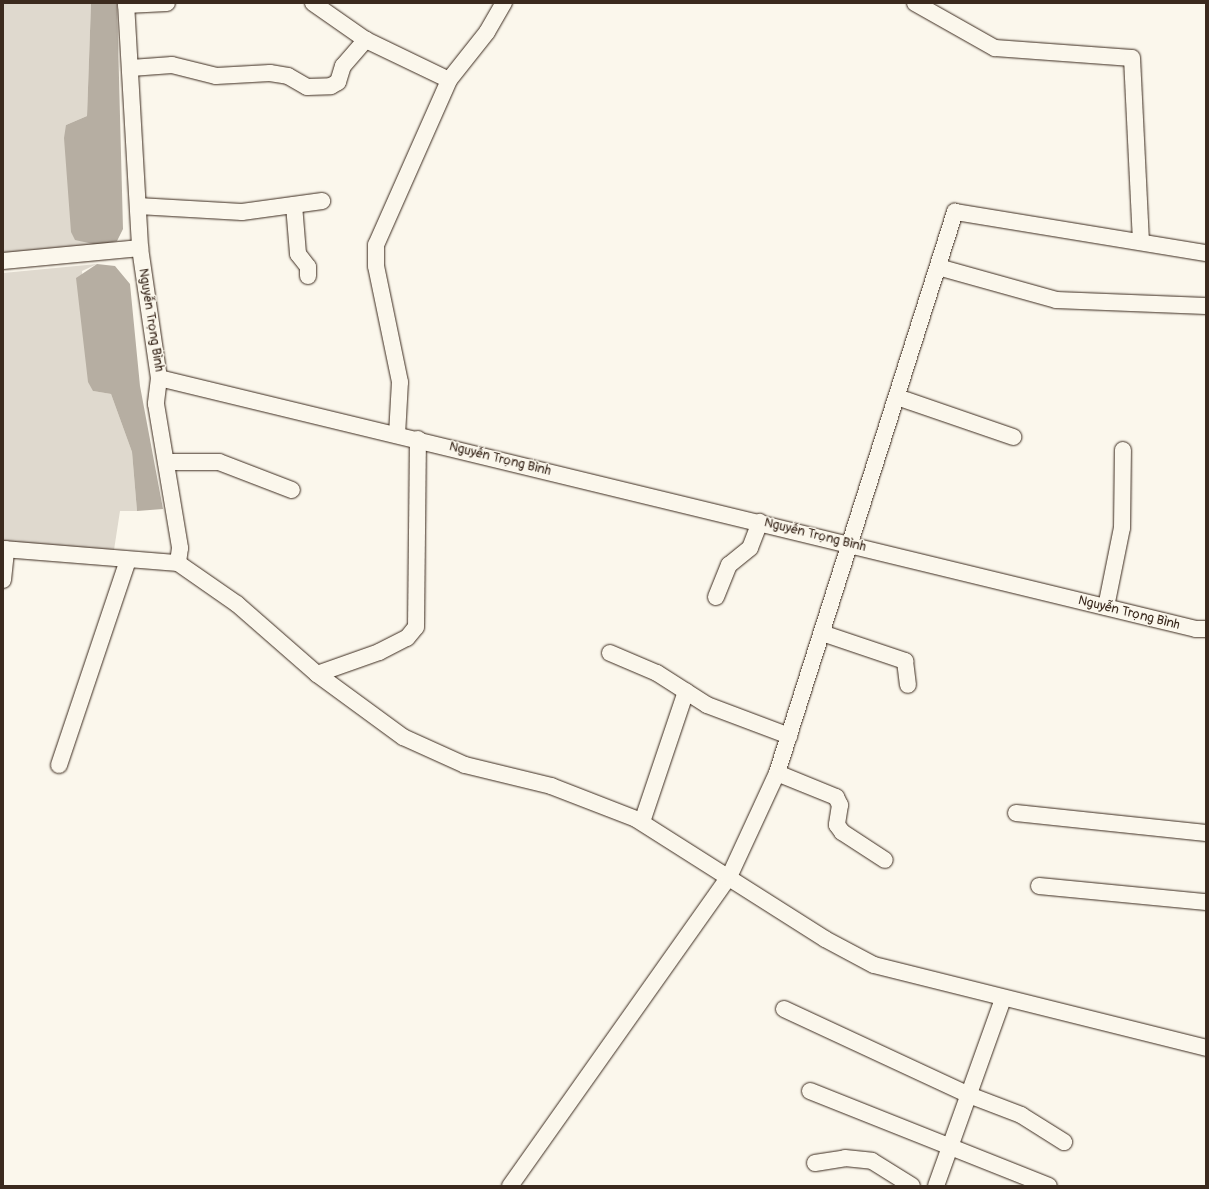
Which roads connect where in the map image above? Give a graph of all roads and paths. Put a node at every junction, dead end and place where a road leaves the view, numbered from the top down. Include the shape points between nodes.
1 (167, 3) edge
2 (313, 3) edge
3 (504, 3) edge
4 (915, 3) edge
5 (126, 4) edge
6 (366, 40) junction
7 (131, 68) junction
8 (449, 80) junction
9 (322, 201) dead end
10 (294, 205) junction
11 (138, 206) junction
12 (1141, 242) junction
13 (140, 248) junction
14 (1206, 253) edge
15 (3, 261) edge
16 (938, 267) junction
17 (308, 276) dead end
18 (1206, 306) edge
19 (159, 378) junction
20 (897, 397) junction
21 (398, 435) junction
22 (1013, 437) dead end
23 (418, 439) junction
24 (1123, 450) dead end
25 (166, 462) junction
26 (292, 490) dead end
27 (760, 522) junction
28 (851, 544) junction
29 (4, 549) edge
30 (128, 560) junction
31 (178, 563) junction
32 (3, 580) edge
33 (716, 597) dead end
34 (1106, 607) junction
35 (1206, 629) edge
36 (822, 633) junction
37 (610, 653) dead end
38 (317, 674) junction
39 (908, 685) dead end
40 (686, 691) junction
41 (789, 736) junction
42 (59, 765) dead end
43 (777, 773) junction
44 (1016, 813) dead end
45 (642, 822) junction
46 (1206, 833) edge
47 (885, 860) dead end
48 (729, 877) junction
49 (1039, 886) dead end
50 (1206, 902) edge
51 (1003, 999) junction
52 (784, 1009) dead end
53 (1206, 1048) edge
54 (810, 1091) dead end
55 (969, 1095) junction
56 (1064, 1142) dead end
57 (950, 1147) junction
58 (815, 1163) dead end
59 (510, 1186) edge
60 (912, 1186) edge
61 (936, 1186) edge
62 (1049, 1186) edge

1 - 5 street
2 - 6 street
3 - 8 street via 487,32
4 - 12 street via 995,48 1132,58
5 - 7 street, Nguyễn Trọng Bình
6 - 7 street via 343,66 338,82 331,86 307,87 288,76 270,73 216,76 172,65
6 - 8 street
7 - 11 street, Nguyễn Trọng Bình
8 - 21 street via 375,250 400,382
9 - 10 street
10 - 11 street via 227,212
10 - 17 street via 298,254 308,267
11 - 13 street, Nguyễn Trọng Bình
12 - 14 street
12 - 16 street via 955,212
13 - 15 street
13 - 19 street, Nguyễn Trọng Bình
16 - 18 street via 1056,300
16 - 20 street
19 - 21 street, Nguyễn Trọng Bình
19 - 25 street via 156,404
20 - 22 street
20 - 28 street
21 - 23 street, Nguyễn Trọng Bình
23 - 27 street, Nguyễn Trọng Bình
23 - 38 street via 416,627 407,638 379,652
24 - 34 street via 1122,528
25 - 26 street via 219,462
25 - 31 street via 180,548
27 - 28 street, Nguyễn Trọng Bình
27 - 33 street via 750,548 729,565
28 - 34 street, Nguyễn Trọng Bình
28 - 36 street
29 - 30 street
29 - 32 street
30 - 31 street
30 - 42 street
31 - 38 street via 237,604
34 - 35 street, Nguyễn Trọng Bình
36 - 39 street via 905,661
36 - 41 street
37 - 40 street via 657,673
38 - 45 street via 403,737 465,765 551,786
40 - 41 street via 726,713
40 - 45 street
41 - 43 street
43 - 47 street via 836,797 840,805 837,825 842,832
43 - 48 street
44 - 46 street
45 - 48 street
48 - 51 street via 825,939 874,965
48 - 59 street
49 - 50 street
51 - 53 street
51 - 55 street
52 - 55 street
54 - 57 street
55 - 56 street via 1021,1114
55 - 57 street
57 - 61 street
57 - 62 street
58 - 60 street via 845,1158 872,1160

